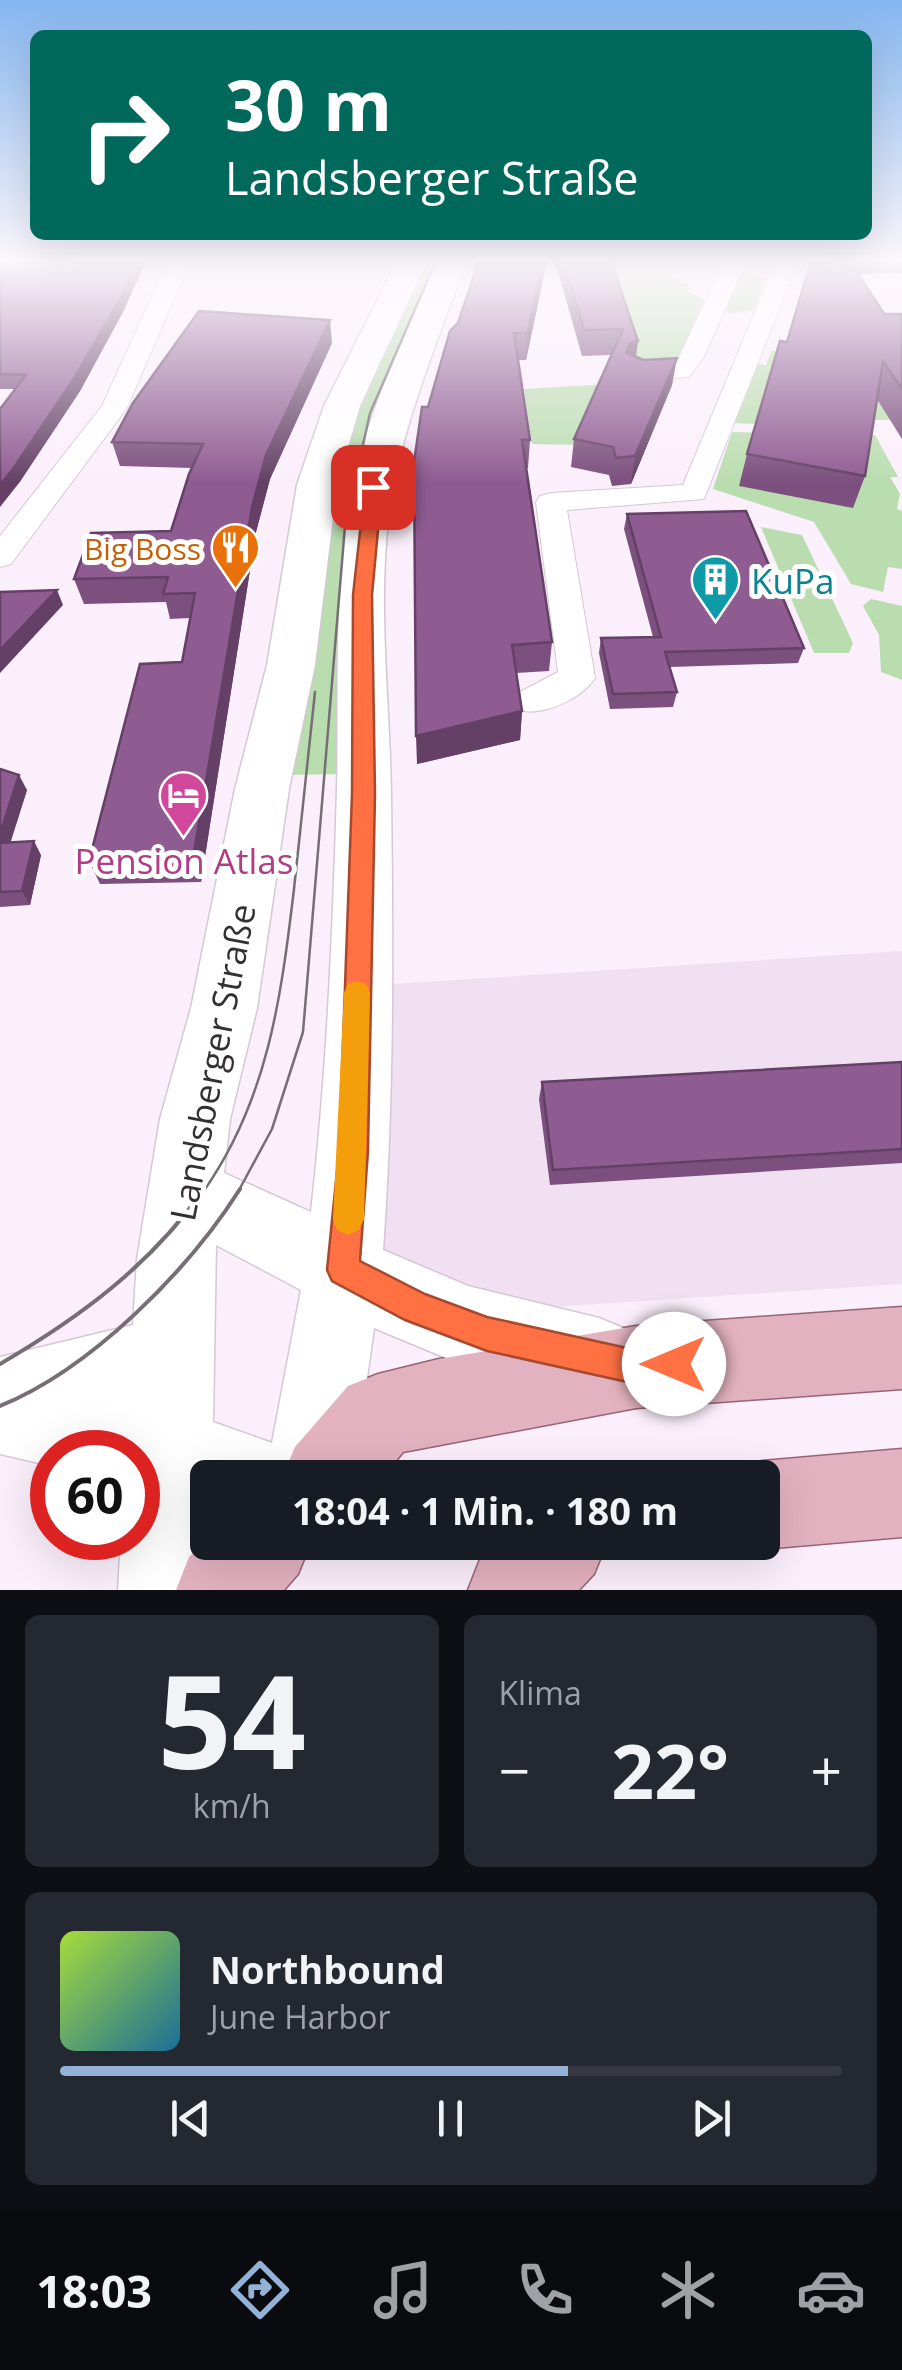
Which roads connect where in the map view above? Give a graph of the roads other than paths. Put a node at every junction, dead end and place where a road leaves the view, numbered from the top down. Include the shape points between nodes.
1 (148, 335) edge
2 (376, 335) edge
3 (421, 335) edge
4 (701, 335) edge
5 (758, 335) edge
6 (764, 337) joint
7 (680, 372) junction
8 (638, 376) edge
9 (741, 378) junction
10 (0, 557) edge
11 (533, 701) dead end
12 (183, 1194) junction
13 (344, 1270) junction
14 (902, 1348) edge
15 (172, 1357) junction
16 (636, 1367) junction
17 (0, 1398) edge
18 (0, 1412) edge
19 (168, 1450) junction
20 (198, 1460) edge
21 (312, 1460) edge
22 (341, 1460) edge
23 (902, 1493) edge
24 (780, 1503) edge
25 (250, 1560) edge
26 (295, 1560) edge
27 (544, 1560) edge
28 (164, 1590) edge
29 (222, 1590) edge
30 (289, 1590) edge
31 (514, 1590) edge

1 - 10 street via 114,408
2 - 12 street, Landsberger Straße via 342,406 318,485 291,665
3 - 13 street via 392,408 368,516 354,1151
4 - 7 street
5 - 6 street
6 - 9 street
7 - 8 street
7 - 9 street
9 - 11 street via 701,495 551,502 578,678
12 - 13 street
12 - 15 street, Landsberger Straße
13 - 16 street via 487,1334
13 - 21 street
14 - 16 main road
15 - 17 street
15 - 19 street, Landsberger Straße
16 - 22 main road via 378,1416
18 - 19 street
19 - 20 street
19 - 28 street, Landsberger Straße
23 - 24 main road
25 - 29 main road
26 - 30 street
27 - 31 main road

